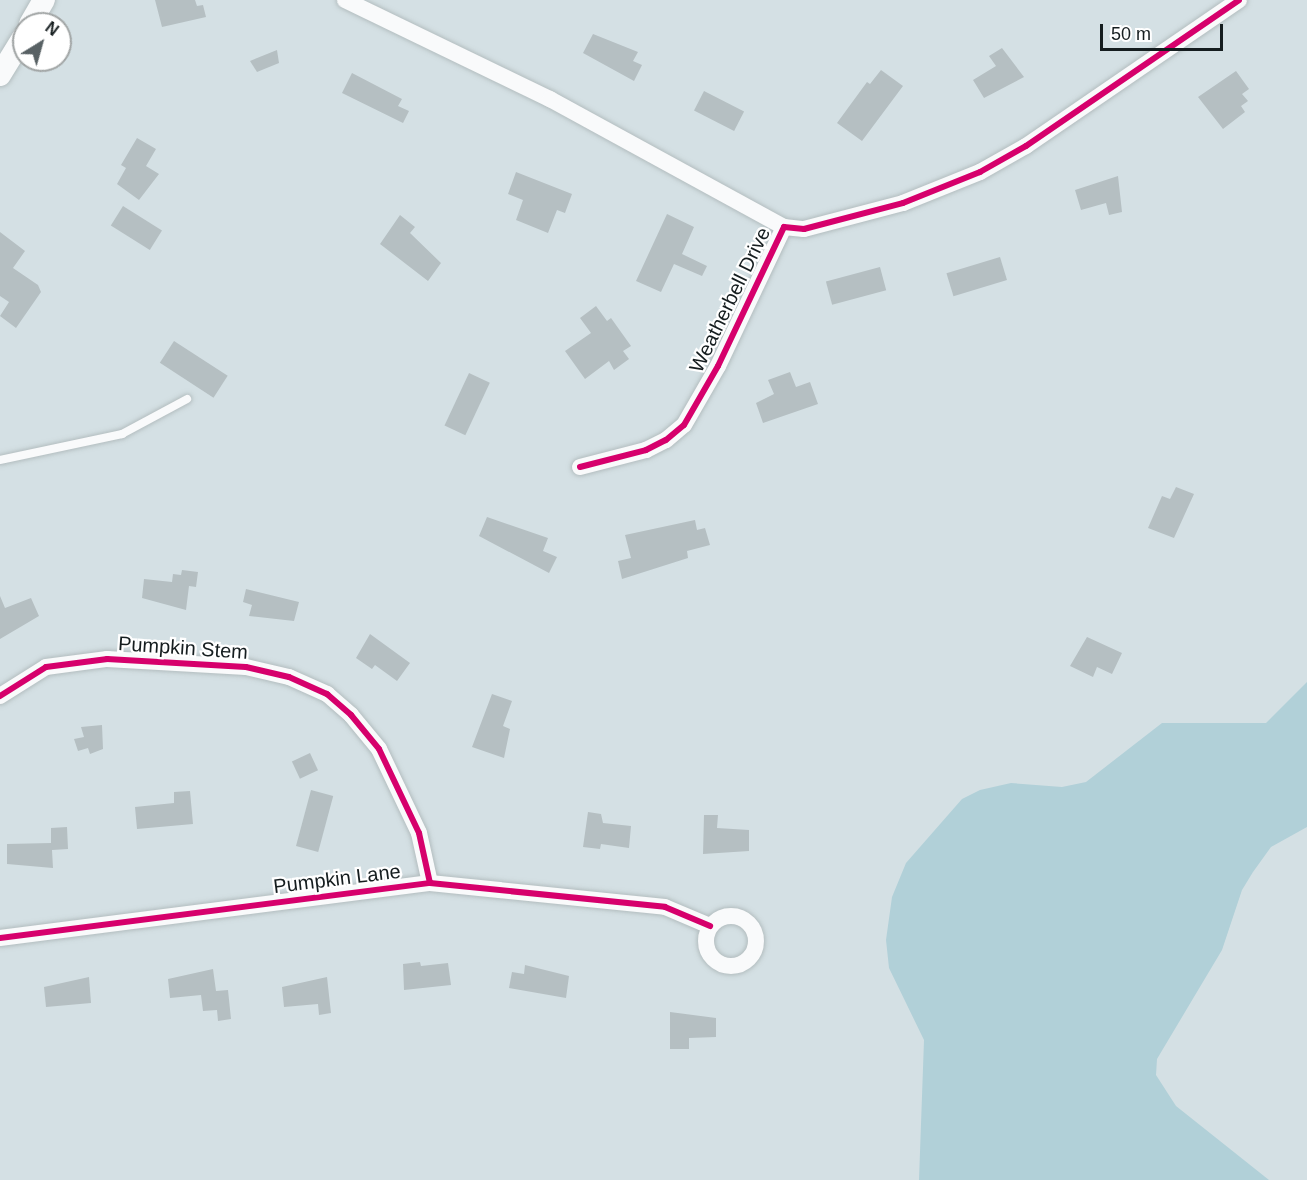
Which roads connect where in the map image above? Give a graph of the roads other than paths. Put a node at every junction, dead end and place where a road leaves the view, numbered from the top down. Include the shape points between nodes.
1 (345, 0) edge
2 (1239, 0) edge
3 (12, 56) edge
4 (0, 75) edge
5 (784, 226) junction
6 (187, 399) dead end
7 (0, 460) edge
8 (580, 467) dead end
9 (0, 696) edge
10 (430, 884) junction
11 (710, 926) dead end
12 (0, 938) edge

1 - 5 street, Weatherbell Drive via 550,99
2 - 5 street, Weatherbell Drive via 1026,146 980,172 903,203 804,229
3 - 4 main road
5 - 8 street, Weatherbell Drive via 718,366 684,425 646,450
6 - 7 lane via 122,434
9 - 10 street, Pumpkin Stem via 46,667 108,659 246,667 289,677 327,694 351,715 379,749 419,833
10 - 11 street, Pumpkin Lane via 665,907
10 - 12 street, Pumpkin Lane

